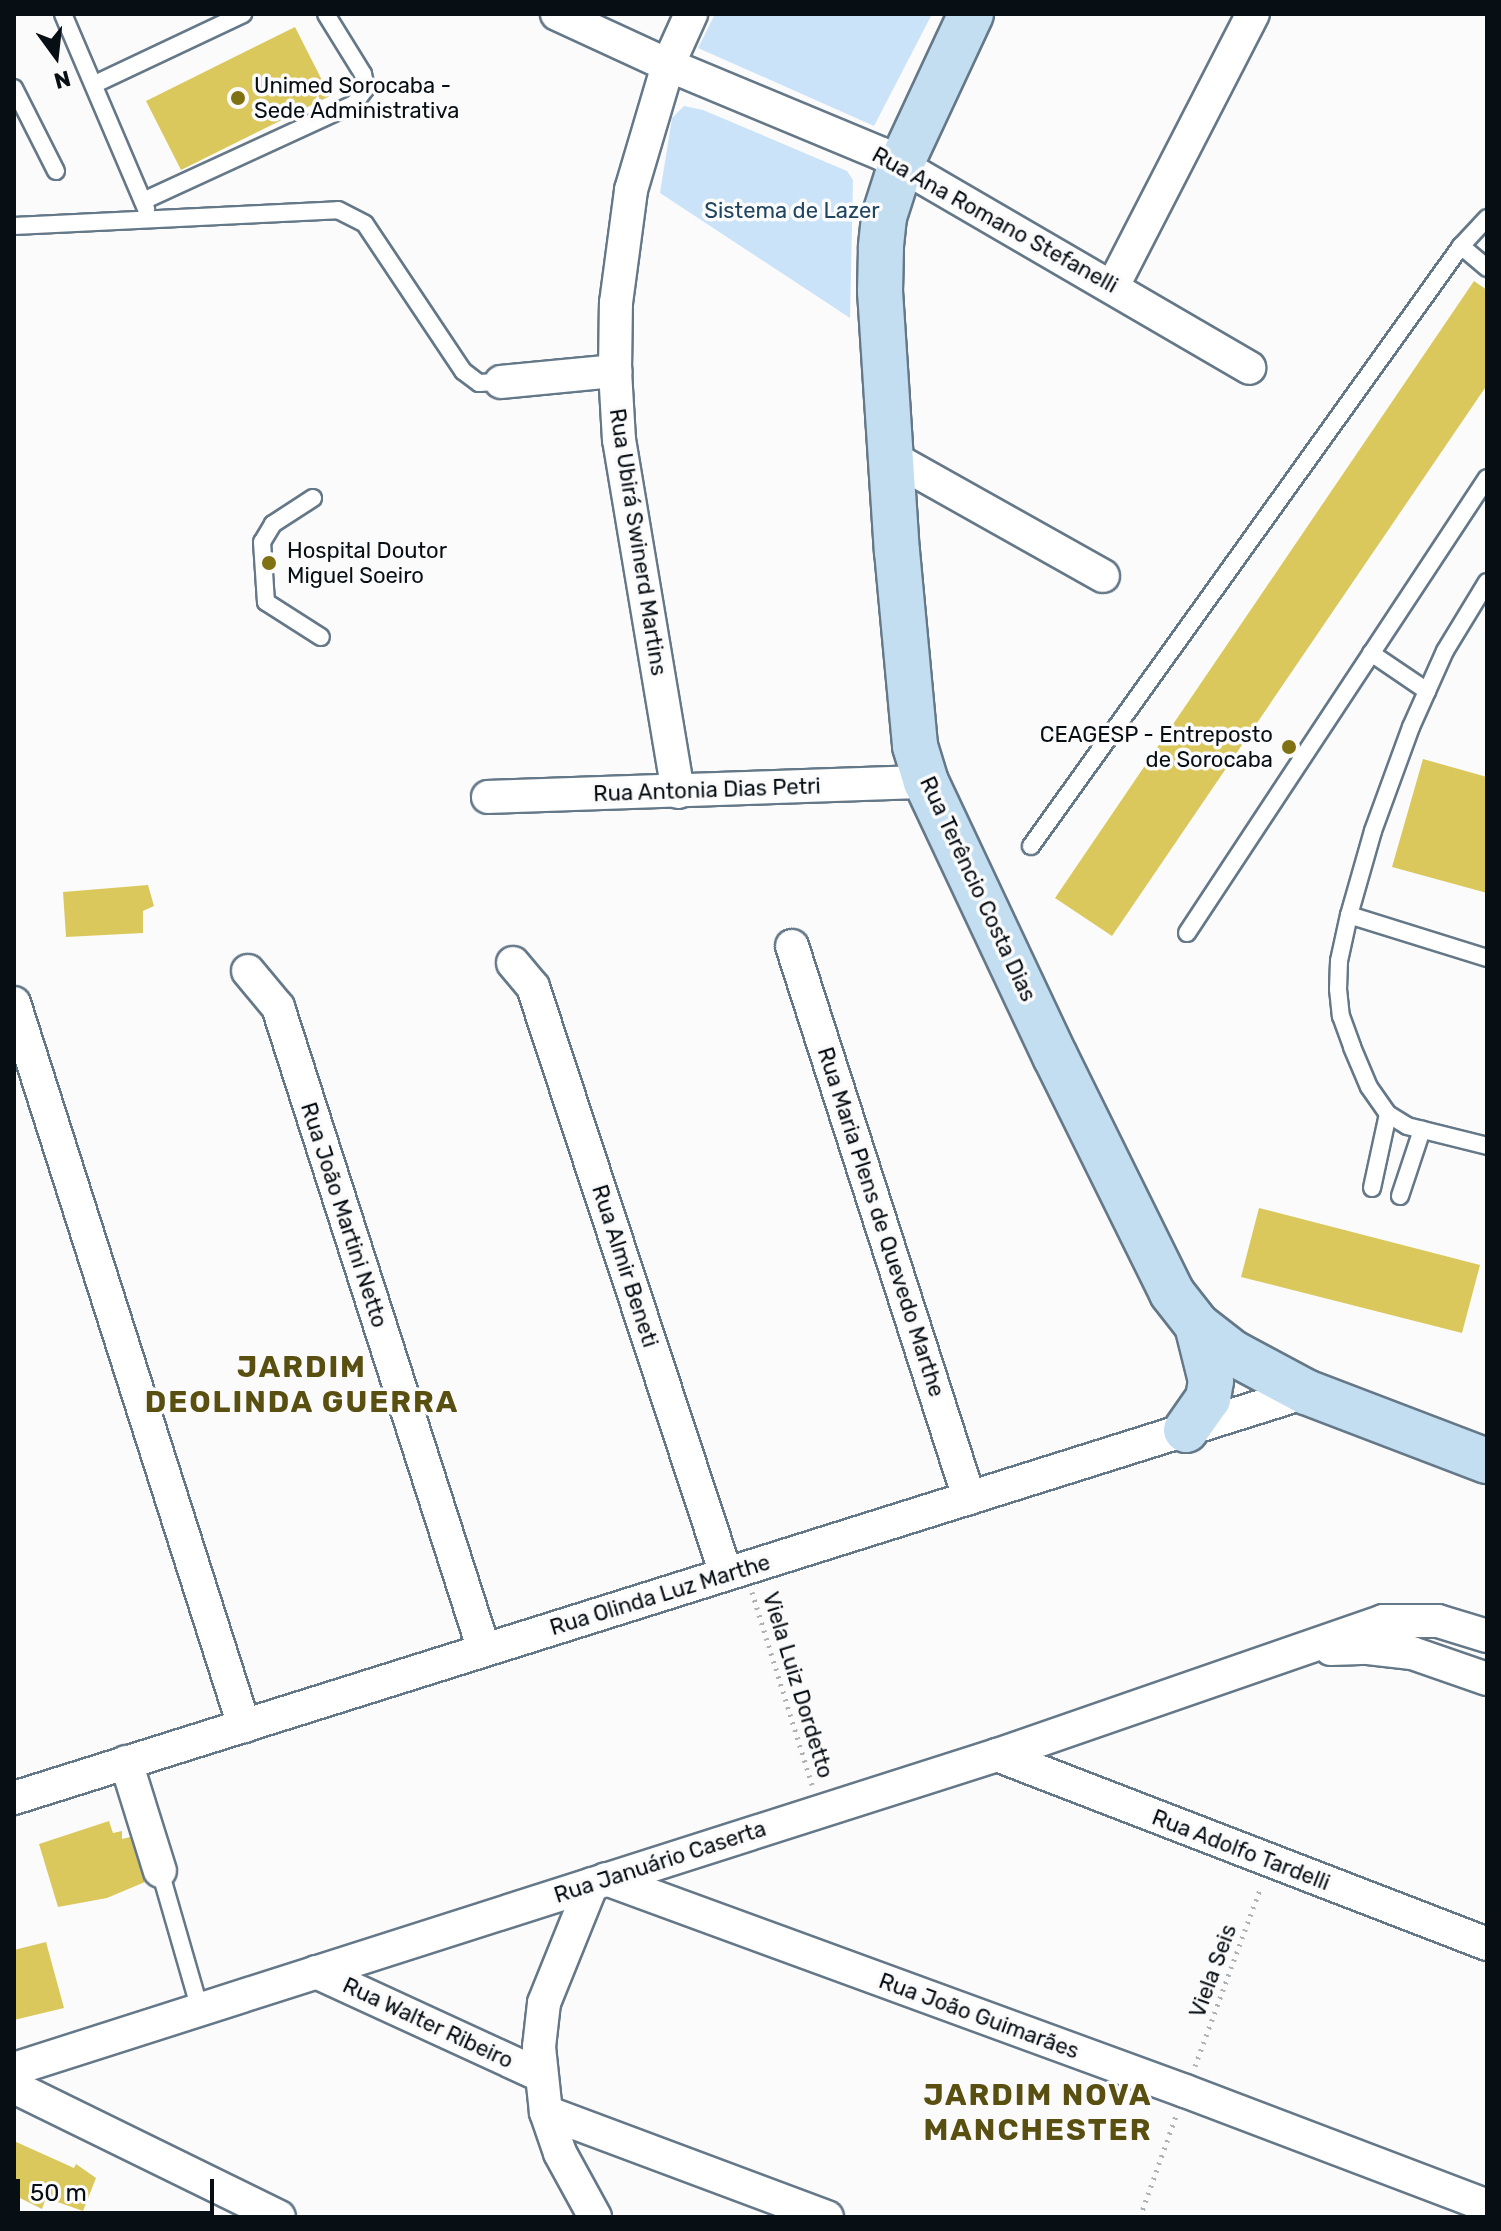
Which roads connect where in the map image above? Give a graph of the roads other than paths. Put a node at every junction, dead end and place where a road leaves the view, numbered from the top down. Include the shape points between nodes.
1 (63, 14) edge
2 (243, 14) edge
3 (326, 14) edge
4 (557, 14) edge
5 (691, 14) edge
6 (971, 14) edge
7 (1253, 14) edge
8 (668, 65) junction
9 (95, 84) junction
10 (14, 88) edge
11 (901, 164) junction
12 (56, 171) dead end
13 (143, 201) junction
14 (150, 218) junction
15 (1487, 218) edge
16 (14, 226) edge
17 (1461, 246) junction
18 (1487, 268) edge
19 (1113, 286) junction
20 (1249, 368) dead end
21 (615, 371) junction
22 (501, 382) joint
23 (891, 457) junction
24 (1487, 478) edge
25 (313, 498) dead end
26 (1103, 576) dead end
27 (1487, 582) edge
28 (321, 637) dead end
29 (1371, 653) junction
30 (1427, 691) junction
31 (926, 782) junction
32 (678, 792) junction
33 (488, 797) dead end
34 (1031, 846) dead end
35 (1349, 915) junction
36 (1187, 933) dead end
37 (792, 946) dead end
38 (1487, 958) edge
39 (513, 963) dead end
40 (248, 971) dead end
41 (14, 1003) edge
42 (1388, 1114) junction
43 (1422, 1130) junction
44 (1487, 1146) edge
45 (1372, 1188) dead end
46 (1400, 1196) dead end
47 (1197, 1325) junction
48 (1306, 1392) junction
49 (1186, 1430) junction
50 (1482, 1455) edge
51 (969, 1498) junction
52 (736, 1571) junction
53 (1487, 1636) edge
54 (484, 1650) junction
55 (1304, 1651) junction
56 (1487, 1679) edge
57 (244, 1726) junction
58 (997, 1755) junction
59 (126, 1762) junction
60 (14, 1798) edge
61 (160, 1871) joint
62 (599, 1882) junction
63 (1487, 1944) edge
64 (316, 1972) junction
65 (200, 2010) junction
66 (14, 2069) edge
67 (540, 2075) junction
68 (14, 2087) edge
69 (546, 2112) junction
70 (1487, 2206) edge
71 (279, 2217) edge
72 (595, 2217) edge
73 (827, 2217) edge

1 - 9 lane
2 - 9 lane
3 - 13 lane via 363,74 366,88 354,104
4 - 8 street, Rua Ana Romano Stefanelli
5 - 8 street, Rua Ubirá Swinerd Martins
6 - 11 street, Rua Terêncio Costa Dias
7 - 19 street
8 - 11 street, Rua Ana Romano Stefanelli
8 - 21 street, Rua Ubirá Swinerd Martins via 631,190 616,303
9 - 13 lane
10 - 12 lane
11 - 19 street, Rua Ana Romano Stefanelli
11 - 23 street, Rua Terêncio Costa Dias via 884,217 881,248
13 - 14 lane
14 - 16 lane
14 - 22 lane via 338,210 365,224 463,371 479,383
15 - 17 lane
17 - 18 lane
17 - 34 lane
19 - 20 street, Rua Ana Romano Stefanelli
21 - 22 street
21 - 32 street, Rua Ubirá Swinerd Martins via 619,440
23 - 26 street
23 - 31 street, Rua Terêncio Costa Dias via 915,746
24 - 29 lane
25 - 28 lane via 273,524 262,542 266,602
27 - 30 lane
29 - 30 lane
29 - 36 lane
30 - 35 lane via 1373,831
31 - 32 street, Rua Antonia Dias Petri
31 - 47 street, Rua Terêncio Costa Dias via 1172,1293
32 - 33 street, Rua Antonia Dias Petri
35 - 38 lane
35 - 42 lane via 1339,961 1341,1016 1369,1087
37 - 51 street, Rua Maria Plens de Quevedo Marthe
39 - 52 street, Rua Almir Beneti via 533,987
40 - 54 street, Rua João Martini Netto via 278,1007
41 - 57 street
42 - 43 lane
42 - 45 lane
43 - 44 lane
43 - 46 lane
47 - 48 street, Rua Terêncio Costa Dias via 1233,1353
47 - 49 street via 1211,1381 1208,1399
48 - 49 street, Rua Olinda Luz Marthe
48 - 50 street, Rua Terêncio Costa Dias
49 - 51 street, Rua Olinda Luz Marthe
51 - 52 street, Rua Olinda Luz Marthe
52 - 54 street, Rua Olinda Luz Marthe
53 - 55 street, Rua Januário Caserta via 1438,1621 1383,1621
54 - 57 street, Rua Olinda Luz Marthe
55 - 56 street via 1389,1649
55 - 58 street, Rua Januário Caserta
57 - 59 street, Rua Olinda Luz Marthe
58 - 62 street, Rua Januário Caserta
58 - 63 street, Rua Adolfo Tardelli
59 - 60 street, Rua Olinda Luz Marthe
59 - 61 street
61 - 65 lane
62 - 64 street, Rua Januário Caserta
62 - 67 street via 544,2003
62 - 70 street, Rua João Guimarães via 1185,2091
64 - 65 street, Rua Januário Caserta
64 - 67 street, Rua Walter Ribeiro
65 - 66 street, Rua Januário Caserta
67 - 69 street
68 - 71 street
69 - 72 street via 560,2153
69 - 73 street

